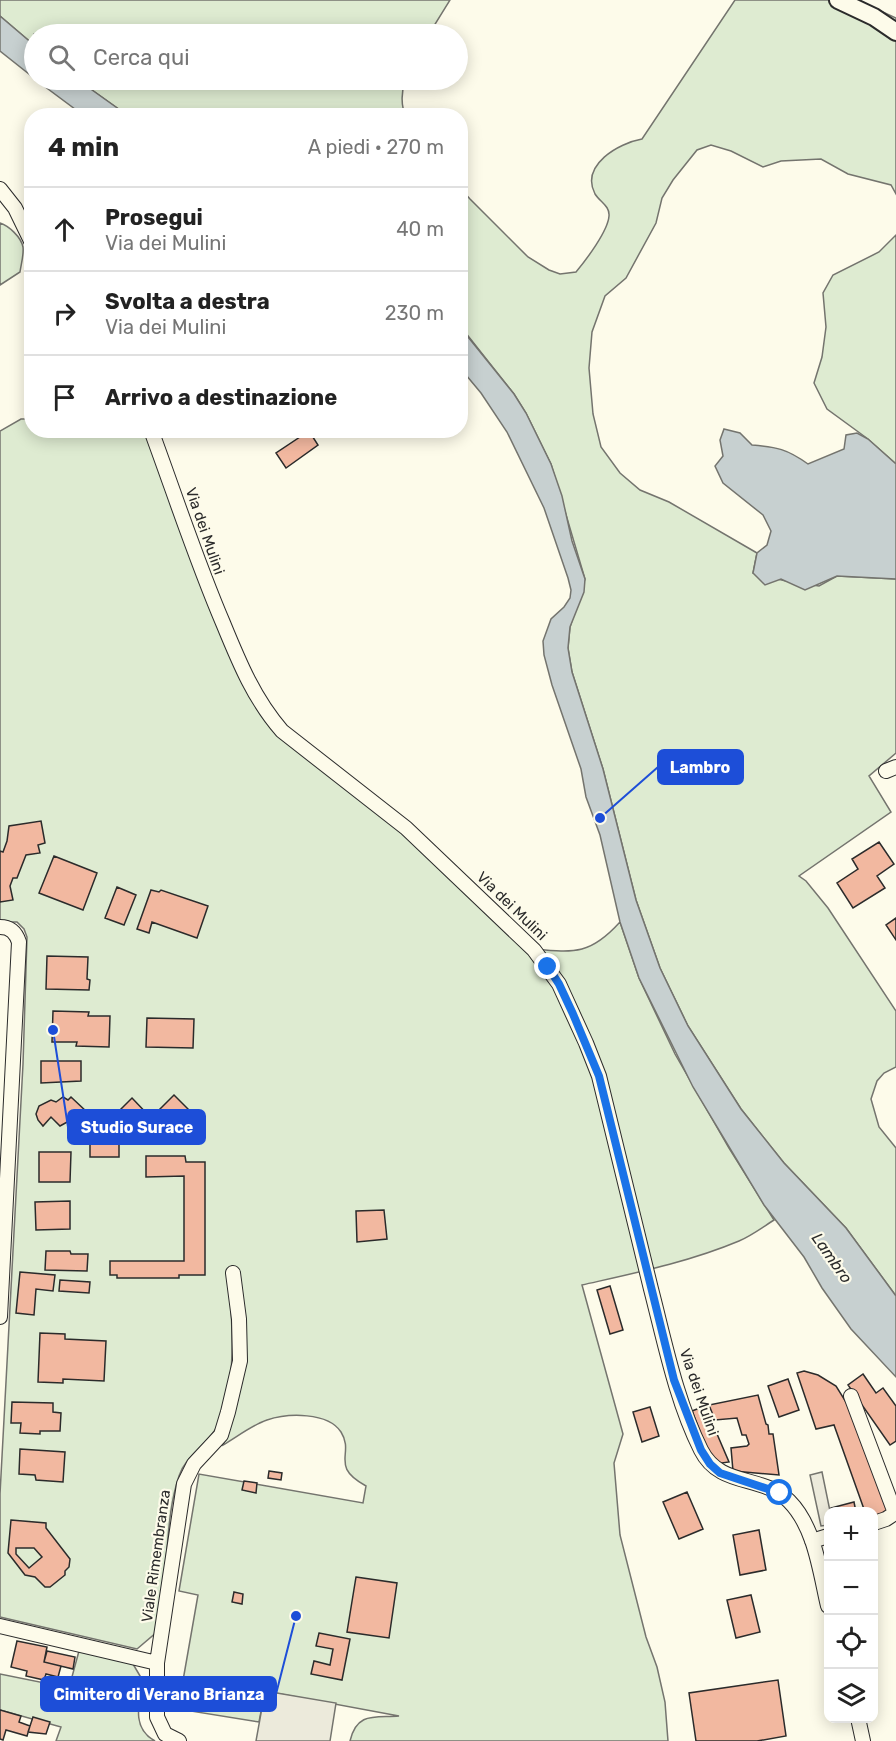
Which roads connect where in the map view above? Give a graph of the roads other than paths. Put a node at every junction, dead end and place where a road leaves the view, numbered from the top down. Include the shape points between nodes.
1 (838, 0) edge
2 (896, 32) edge
3 (0, 189) edge
4 (24, 227) edge
5 (154, 438) edge
6 (0, 927) edge
7 (232, 1273) dead end
8 (0, 1317) edge
9 (851, 1396) dead end
10 (878, 1522) edge
11 (824, 1537) edge
12 (812, 1541) junction
13 (824, 1590) edge
14 (0, 1626) edge
15 (157, 1663) junction
16 (859, 1723) edge
17 (179, 1741) edge
18 (863, 1741) edge

1 - 2 street
3 - 4 street
5 - 12 street, Via dei Mulini via 205,582 246,677 266,712 282,731 414,836 534,950 559,984 599,1076 674,1380 701,1450 720,1473 780,1493 801,1516
6 - 8 street via 15,933 19,942
7 - 15 street, Viale Rimembranza via 240,1361 220,1435 194,1464 184,1484
9 - 10 street via 895,1513
11 - 12 street
12 - 13 street, Via dei Mulini
14 - 15 street
15 - 17 street, Viale Rimembranza via 157,1717 165,1734
16 - 18 street

